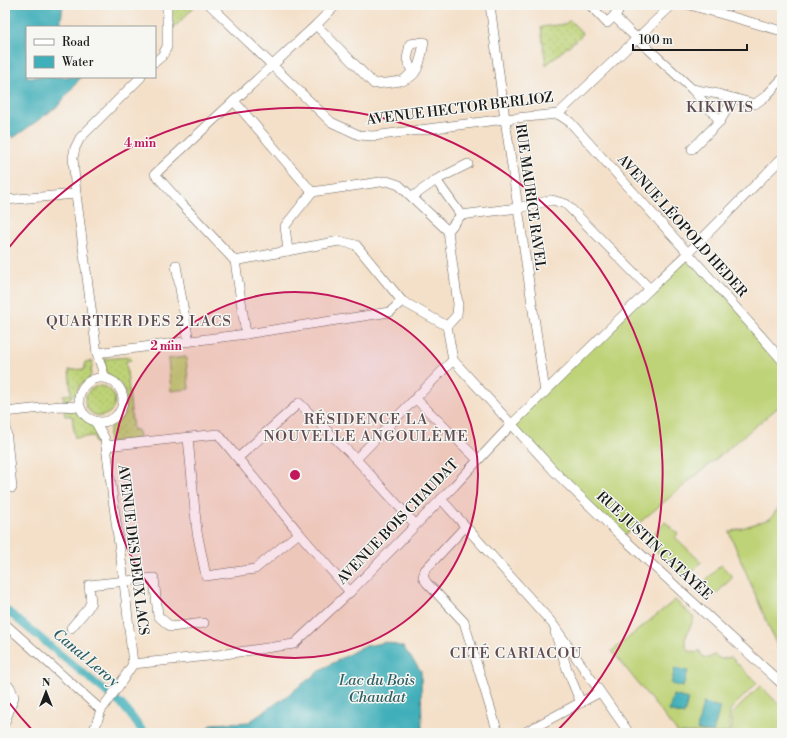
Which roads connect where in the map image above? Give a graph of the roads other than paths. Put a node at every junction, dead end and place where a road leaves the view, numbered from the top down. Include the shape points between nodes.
1 (166, 5) edge
2 (210, 5) edge
3 (336, 5) edge
4 (490, 5) edge
5 (590, 5) edge
6 (612, 5) edge
7 (672, 5) edge
8 (690, 5) edge
9 (614, 16) junction
10 (316, 25) junction
11 (782, 31) edge
12 (637, 38) junction
13 (156, 61) edge
14 (272, 64) junction
15 (140, 78) edge
16 (782, 78) edge
17 (403, 81) dead end
18 (692, 89) junction
19 (734, 98) junction
20 (234, 101) junction
21 (558, 114) junction
22 (505, 119) junction
23 (720, 121) junction
24 (692, 149) dead end
25 (782, 158) edge
26 (468, 164) dead end
27 (436, 180) junction
28 (312, 192) junction
29 (76, 194) junction
30 (412, 197) junction
31 (5, 199) edge
32 (518, 208) junction
33 (462, 215) junction
34 (448, 231) junction
35 (288, 251) junction
36 (688, 253) junction
37 (234, 261) junction
38 (176, 265) dead end
39 (650, 289) junction
40 (402, 301) junction
41 (447, 326) junction
42 (246, 334) junction
43 (189, 342) junction
44 (97, 353) junction
45 (453, 360) junction
46 (782, 360) edge
47 (105, 378) junction
48 (94, 379) junction
49 (545, 392) junction
50 (79, 396) junction
51 (416, 399) junction
52 (60, 406) junction
53 (80, 407) junction
54 (5, 412) edge
55 (5, 420) edge
56 (110, 420) junction
57 (96, 422) junction
58 (511, 425) junction
59 (188, 438) junction
60 (106, 442) junction
61 (238, 458) junction
62 (356, 459) junction
63 (478, 460) junction
64 (12, 488) dead end
65 (441, 499) junction
66 (416, 524) junction
67 (465, 527) junction
68 (299, 533) junction
69 (124, 582) junction
70 (350, 592) junction
71 (204, 623) dead end
72 (552, 623) junction
73 (5, 624) edge
74 (71, 628) dead end
75 (133, 664) junction
76 (782, 684) edge
77 (5, 686) edge
78 (600, 692) junction
79 (581, 703) junction
80 (101, 710) junction
81 (5, 722) edge
82 (93, 733) edge
83 (498, 733) edge
84 (524, 733) edge
85 (629, 733) edge

1 - 13 street via 166,47
2 - 14 street, AVENUE HECTOR BERLIOZ
3 - 10 street
4 - 22 street, RUE MAURICE RAVEL
5 - 9 street via 607,23
6 - 9 street via 618,11
7 - 12 street, AVENUE HECTOR BERLIOZ
8 - 11 street
9 - 12 street
10 - 14 street
10 - 17 street via 374,84
12 - 18 street
12 - 21 street, AVENUE HECTOR BERLIOZ
14 - 20 street
14 - 22 street, AVENUE HECTOR BERLIOZ via 331,122 359,135 373,136
15 - 29 street via 80,138 73,158
16 - 19 street via 755,104
18 - 19 street
18 - 23 street
19 - 23 street
20 - 28 street
20 - 37 street via 155,174
21 - 22 street, AVENUE HECTOR BERLIOZ
21 - 36 street, AVENUE LÉOPOLD HEDER via 570,122
22 - 32 street, RUE MAURICE RAVEL
23 - 24 street
25 - 36 street, AVENUE BOIS CHAUDAT
26 - 27 street
27 - 30 street
27 - 33 street
28 - 30 street via 387,181 399,185
28 - 35 street via 284,226
29 - 31 street
29 - 44 street
30 - 34 street
32 - 33 street
32 - 39 street via 552,200 566,204
32 - 49 street, RUE MAURICE RAVEL
33 - 34 street
34 - 41 street via 458,304 457,315
35 - 37 street
35 - 40 street via 339,241 356,245
36 - 39 street, AVENUE BOIS CHAUDAT
36 - 46 street, AVENUE LÉOPOLD HEDER
37 - 42 street
38 - 43 street
39 - 49 street, AVENUE BOIS CHAUDAT
40 - 41 street
40 - 42 street via 390,312
41 - 45 street
42 - 43 street
43 - 44 street
44 - 47 street
44 - 48 street
45 - 51 street
45 - 58 street, RUE JUSTIN CATAYÉE
47 - 48 street
47 - 56 street via 118,385 123,397 121,411
48 - 50 street via 84,385
49 - 58 street, AVENUE BOIS CHAUDAT
50 - 52 street
50 - 53 street
51 - 62 street
51 - 63 street
52 - 53 street
52 - 54 street
53 - 57 street via 83,414
55 - 64 street
56 - 57 street
56 - 60 street, AVENUE DES DEUX LACS
57 - 60 street, AVENUE DES DEUX LACS
58 - 63 street, AVENUE BOIS CHAUDAT
58 - 76 street, RUE JUSTIN CATAYÉE via 604,519
59 - 60 street
59 - 61 street via 218,434
59 - 68 street via 197,532 206,576 254,569
60 - 69 street, AVENUE DES DEUX LACS
61 - 62 street via 299,403
61 - 68 street
62 - 66 street
63 - 65 street, AVENUE BOIS CHAUDAT
65 - 66 street, AVENUE BOIS CHAUDAT
65 - 67 street
66 - 70 street, AVENUE BOIS CHAUDAT
67 - 72 street
67 - 83 street via 425,570 423,579 464,622
68 - 70 street
69 - 71 street via 154,578 158,616 171,627
69 - 74 street via 89,585 91,602
69 - 75 street, AVENUE DES DEUX LACS
70 - 75 street, AVENUE BOIS CHAUDAT via 294,644
72 - 78 street
72 - 79 street
73 - 80 street
75 - 80 street
77 - 81 street via 10,688 14,697
78 - 79 street
78 - 85 street
79 - 84 street
80 - 82 street

